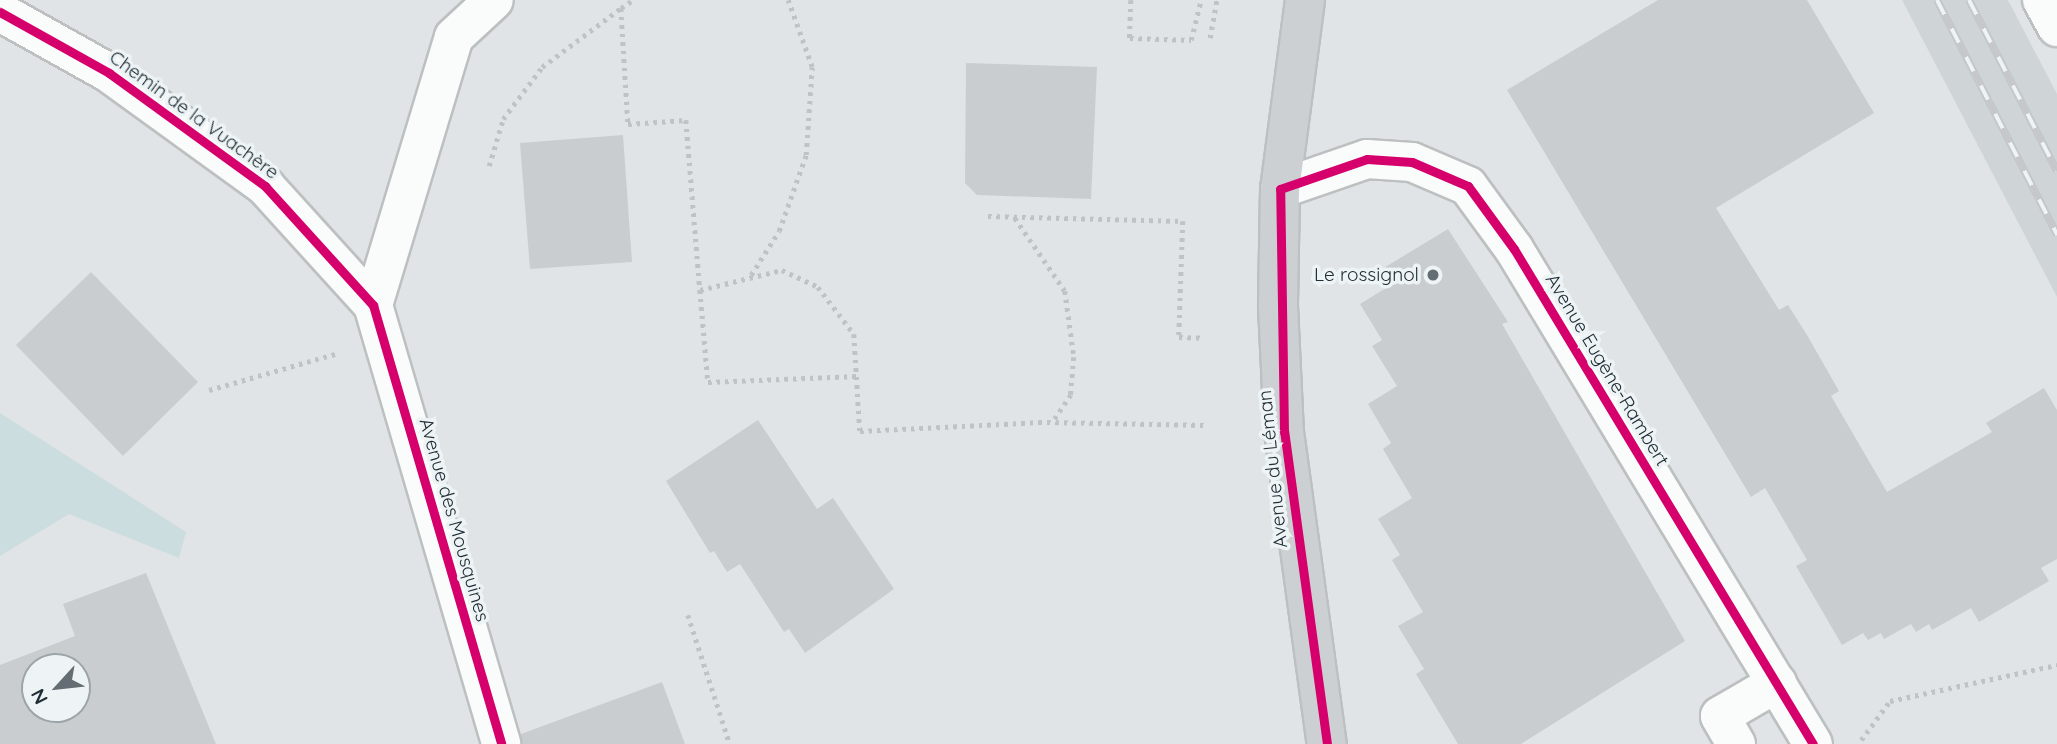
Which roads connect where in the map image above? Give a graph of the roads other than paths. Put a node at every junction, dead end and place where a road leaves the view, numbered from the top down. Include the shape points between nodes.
1 (494, 0) edge
2 (1305, 0) edge
3 (2042, 0) edge
4 (0, 12) edge
5 (2057, 27) edge
6 (1280, 188) junction
7 (373, 305) junction
8 (1777, 683) junction
9 (501, 744) edge
10 (1327, 744) edge
11 (1736, 744) edge
12 (1814, 744) edge

1 - 7 street via 454,37
2 - 6 main road, Avenue du Léman
3 - 5 street
4 - 7 street, Chemin de la Vuachère via 109,73 265,186
6 - 8 street, Avenue Eugène-Rambert via 1367,159 1412,162 1468,186 1514,249
6 - 10 main road, Avenue du Léman via 1283,432 1320,720
7 - 9 street, Avenue des Mousquines
8 - 11 street via 1720,716
8 - 12 street, Avenue Eugène-Rambert

